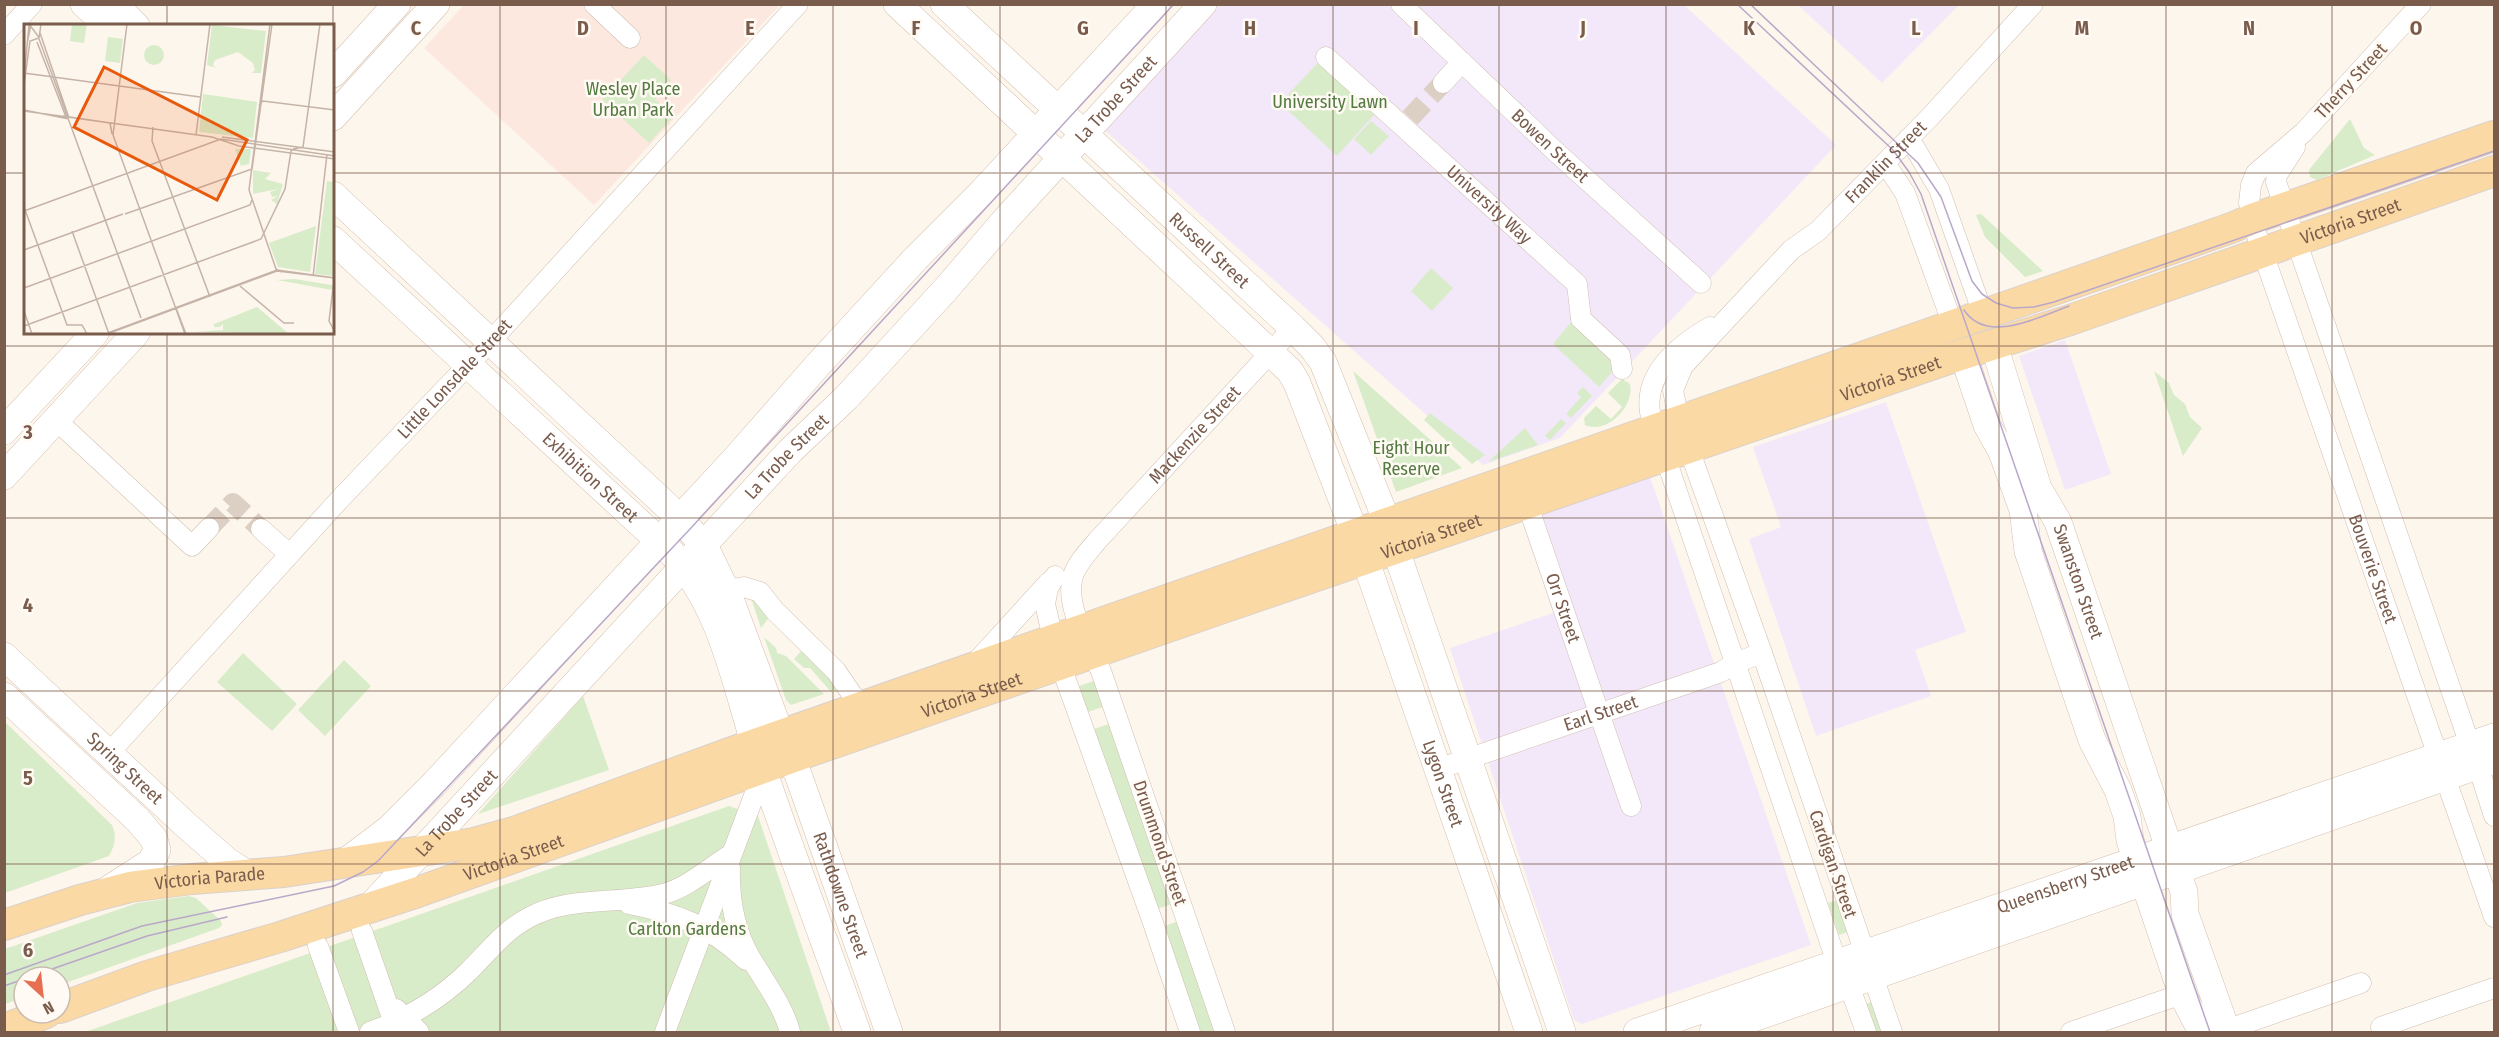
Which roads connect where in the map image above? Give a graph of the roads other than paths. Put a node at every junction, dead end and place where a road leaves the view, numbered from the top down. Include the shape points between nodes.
1 (32, 4) edge
2 (84, 4) edge
3 (114, 4) edge
4 (436, 4) edge
5 (594, 4) edge
6 (798, 4) edge
7 (897, 4) edge
8 (944, 4) edge
9 (1156, 4) edge
10 (1203, 4) edge
11 (1401, 4) edge
12 (2033, 4) edge
13 (2421, 4) edge
14 (385, 9) edge
15 (106, 24) edge
16 (134, 24) edge
17 (4, 35) edge
18 (630, 38) dead end
19 (1326, 57) dead end
20 (1462, 62) junction
21 (334, 73) edge
22 (1443, 83) tunnel mouth
23 (1058, 111) junction
24 (334, 116) edge
25 (2304, 132) junction
26 (1036, 134) junction
27 (1084, 135) junction
28 (2494, 136) edge
29 (1910, 138) junction
30 (1062, 158) junction
31 (1885, 163) junction
32 (2494, 171) edge
33 (334, 196) edge
34 (2284, 208) junction
35 (2252, 219) junction
36 (1183, 227) junction
37 (2295, 240) junction
38 (334, 241) edge
39 (1161, 251) junction
40 (2262, 251) junction
41 (405, 262) junction
42 (1701, 284) dead end
43 (381, 285) junction
44 (1983, 314) junction
45 (1953, 325) junction
46 (1293, 328) junction
47 (94, 334) edge
48 (135, 334) edge
49 (490, 342) junction
50 (1994, 345) junction
51 (1270, 353) junction
52 (1963, 354) junction
53 (513, 362) junction
54 (467, 366) junction
55 (1622, 369) dead end
56 (48, 384) junction
57 (490, 386) junction
58 (63, 412) junction
59 (4, 431) edge
60 (1671, 439) junction
61 (4, 476) edge
62 (1527, 503) junction
63 (680, 518) junction
64 (209, 528) tunnel mouth
65 (261, 529) tunnel mouth
66 (1391, 536) junction
67 (660, 541) junction
68 (1097, 541) junction
69 (704, 545) junction
70 (1360, 547) junction
71 (289, 554) junction
72 (684, 566) junction
73 (1055, 576) junction
74 (726, 590) junction
75 (1087, 642) junction
76 (1056, 653) junction
77 (1762, 653) junction
78 (4, 656) edge
79 (1735, 663) junction
80 (966, 671) junction
81 (1776, 694) junction
82 (4, 696) edge
83 (1749, 704) junction
84 (868, 705) junction
85 (1599, 713) junction
86 (110, 752) junction
87 (2484, 752) edge
88 (1467, 759) junction
89 (769, 760) junction
90 (2442, 766) junction
91 (1438, 768) junction
92 (88, 774) junction
93 (1631, 806) dead end
94 (2494, 816) edge
95 (420, 851) junction
96 (730, 855) junction
97 (2174, 860) junction
98 (344, 863) junction
99 (2140, 872) junction
100 (249, 875) junction
101 (838, 892) junction
102 (103, 894) junction
103 (609, 900) junction
104 (811, 903) junction
105 (2494, 917) edge
106 (366, 919) junction
107 (4, 925) edge
108 (703, 927) junction
109 (318, 946) dead end
110 (1855, 969) junction
111 (761, 975) junction
112 (2361, 982) dead end
113 (2494, 988) edge
114 (2182, 994) junction
115 (1759, 1003) junction
116 (72, 1004) edge
117 (399, 1025) edge
118 (349, 1032) edge
119 (370, 1032) edge
120 (419, 1032) edge
121 (664, 1032) edge
122 (790, 1032) edge
123 (857, 1032) edge
124 (889, 1032) edge
125 (1190, 1032) edge
126 (1225, 1032) edge
127 (1529, 1032) edge
128 (1562, 1032) edge
129 (1637, 1032) edge
130 (1713, 1032) edge
131 (1866, 1032) edge
132 (1892, 1032) edge
133 (2071, 1032) edge
134 (2218, 1032) edge
135 (2383, 1032) edge

1 - 17 street
2 - 15 street
3 - 16 street
4 - 24 street
5 - 18 street
6 - 49 street, Little Lonsdale Street
7 - 26 street, Russell Street
8 - 23 street, Russell Street
9 - 23 street, La Trobe Street
10 - 27 street, La Trobe Street
11 - 20 street, Bowen Street
12 - 29 street, Franklin Street
13 - 25 street, Therry Street
14 - 21 street
19 - 55 street, University Way via 1406,122 1578,284 1581,319 1620,355
20 - 22 street
20 - 42 street, Bowen Street
23 - 26 street, La Trobe Street
23 - 27 street, Russell Street
25 - 34 street, Therry Street via 2276,179
25 - 35 street, Therry Street via 2256,173 2249,204
26 - 30 street, Russell Street
26 - 63 street, La Trobe Street via 885,291
27 - 30 street, La Trobe Street
27 - 36 street, Russell Street
28 - 34 main road, Victoria Street
29 - 31 street, Franklin Street
29 - 44 street, Swanston Street via 1939,189
30 - 39 street, Russell Street
30 - 69 street, La Trobe Street via 846,398 789,452
31 - 45 street, Swanston Street via 1905,193
31 - 60 street, Franklin Street via 1818,231 1791,250 1733,313 1683,345 1658,372 1648,400
32 - 37 main road, Victoria Street
33 - 41 street, Exhibition Street
34 - 35 main road, Victoria Street
34 - 37 street, Bouverie Street
35 - 40 street, Bouverie Street
35 - 44 main road, Victoria Street
36 - 39 street
36 - 46 street, Russell Street
37 - 40 main road, Victoria Street
37 - 87 street, Bouverie Street
38 - 43 street, Exhibition Street
39 - 51 street, Russell Street
40 - 50 main road, Victoria Street
40 - 90 street, Bouverie Street
41 - 43 street
41 - 49 street, Exhibition Street
43 - 54 street, Exhibition Street
44 - 45 main road, Victoria Street
44 - 50 main road, Swanston Street
45 - 52 main road, Swanston Street
45 - 60 main road, Victoria Street
46 - 51 street, Mackenzie Street
46 - 66 street, Russell Street via 1323,362
47 - 56 street
48 - 58 street
49 - 53 street, Exhibition Street
49 - 54 street, Little Lonsdale Street
50 - 52 main road, Victoria Street
50 - 97 street, Swanston Street via 2038,488 2058,522
51 - 68 street, Mackenzie Street
51 - 70 street, Russell Street via 1297,383
52 - 60 main road, Victoria Street
52 - 99 street, Swanston Street via 1987,425 2002,452 2023,510 2028,551 2092,740 2118,790
53 - 57 street
53 - 63 street, Exhibition Street
54 - 57 street, Exhibition Street
54 - 71 street, Little Lonsdale Street
56 - 58 street
56 - 59 street
57 - 67 street, Exhibition Street
58 - 61 street
58 - 64 street via 192,546
60 - 62 main road, Victoria Street
60 - 66 main road, Victoria Street
60 - 77 street, Cardigan Street
60 - 79 street, Cardigan Street
62 - 66 main road, Victoria Street
62 - 85 street, Orr Street
63 - 67 street, La Trobe Street
63 - 69 street, Exhibition Street
65 - 71 street
66 - 70 main road, Victoria Street
66 - 88 street, Lygon Street
67 - 72 street, Exhibition Street
67 - 98 street, La Trobe Street via 434,784 389,829
68 - 73 street, Mackenzie Street
68 - 75 street, Mackenzie Street via 1078,564 1072,583 1075,610
69 - 72 street, La Trobe Street
69 - 74 street, Exhibition Street
70 - 75 main road, Victoria Street
70 - 91 street, Lygon Street
71 - 86 street, Little Lonsdale Street
72 - 89 street, Exhibition Street via 711,610
72 - 95 street, La Trobe Street
73 - 76 street via 1045,604
73 - 80 street, Mackenzie Street
74 - 84 street via 744,587 760,592 836,671 853,696
74 - 89 street, Exhibition Street
75 - 76 main road, Victoria Street
75 - 126 street, Drummond Street via 1101,671
76 - 80 main road, Victoria Street
76 - 89 main road, Victoria Street
76 - 125 street, Drummond Street
77 - 79 street, Earl Street
77 - 81 street, Cardigan Street
78 - 86 street, Spring Street
79 - 83 street, Cardigan Street
79 - 85 street, Earl Street via 1721,672
80 - 84 main road, Victoria Street
81 - 83 street
81 - 110 street, Cardigan Street
82 - 92 street, Spring Street
83 - 110 street, Cardigan Street
84 - 89 main road, Victoria Street
85 - 88 street, Earl Street
85 - 93 street, Orr Street
86 - 92 street
86 - 100 street, Spring Street via 187,826
87 - 90 street, Queensberry Street
87 - 94 street, Bouverie Street
88 - 91 street, Earl Street
88 - 128 street, Lygon Street
89 - 95 main road, Victoria Street via 503,835
89 - 96 street
89 - 101 street, Rathdowne Street
89 - 104 street, Rathdowne Street
89 - 106 main road, Victoria Street
90 - 97 street, Queensberry Street
90 - 105 street, Bouverie Street
91 - 127 street, Lygon Street
92 - 102 street, Spring Street via 146,829 157,848 151,862
95 - 98 main road, Victoria Parade
95 - 106 street, La Trobe Street
96 - 103 street via 664,894
96 - 108 street
96 - 111 street via 731,908 737,930
97 - 99 street, Queensberry Street
97 - 134 street, Swanston Street
98 - 100 main road, Victoria Parade
99 - 110 street, Queensberry Street
99 - 114 street, Swanston Street
100 - 102 main road, Victoria Parade via 165,882
101 - 104 street
101 - 124 street, Rathdowne Street
102 - 107 main road, Victoria Parade
103 - 108 street via 665,912
103 - 117 street via 577,903 529,917 500,936 442,995
104 - 123 street, Rathdowne Street
106 - 116 main road via 280,937 147,976
106 - 117 street via 386,998
108 - 111 street via 726,941
108 - 121 street
109 - 118 street
110 - 115 street, Queensberry Street
110 - 131 street, Cardigan Street
110 - 132 street, Cardigan Street
111 - 122 street
112 - 134 street
113 - 135 street via 2381,1027
114 - 133 street
114 - 134 street, Swanston Street
115 - 129 street, Queensberry Street
115 - 130 street, Queensberry Street
117 - 119 street
117 - 120 street

